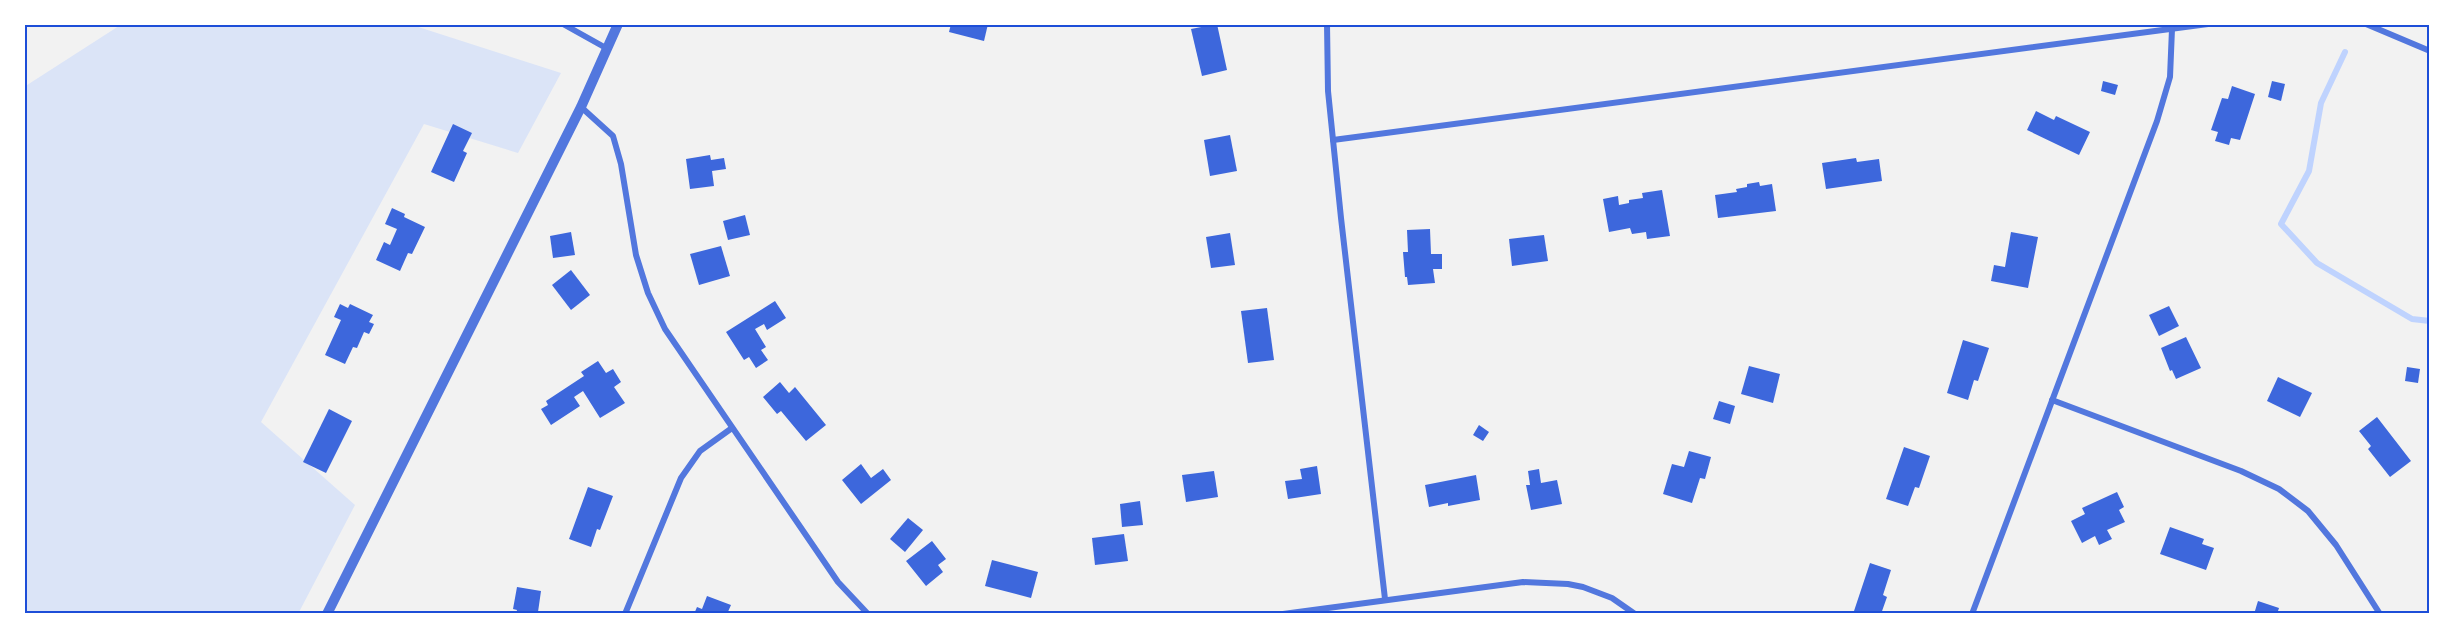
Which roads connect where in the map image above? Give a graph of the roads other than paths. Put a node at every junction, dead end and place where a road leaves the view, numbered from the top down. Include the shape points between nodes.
1 (563, 24) edge
2 (618, 24) edge
3 (1327, 24) edge
4 (2208, 24) edge
5 (2366, 24) edge
6 (2172, 29) junction
7 (606, 48) junction
8 (2430, 51) edge
9 (581, 107) junction
10 (1333, 140) junction
11 (2052, 400) junction
12 (732, 428) junction
13 (1385, 599) junction
14 (327, 614) edge
15 (625, 614) edge
16 (868, 614) edge
17 (1283, 614) edge
18 (1635, 614) edge
19 (1972, 614) edge
20 (2380, 614) edge

1 - 7 street
2 - 7 street
3 - 10 street
4 - 6 street
5 - 8 street
6 - 10 street
6 - 11 street via 2170,77 2157,122
7 - 9 street
9 - 12 street via 612,136 621,164 636,255 656,311
9 - 14 street
10 - 13 street
11 - 19 street
11 - 20 street via 2279,489 2308,511 2336,545
12 - 15 street via 700,451 681,478
12 - 16 street via 838,582
13 - 17 street
13 - 18 street via 1546,582 1597,591

